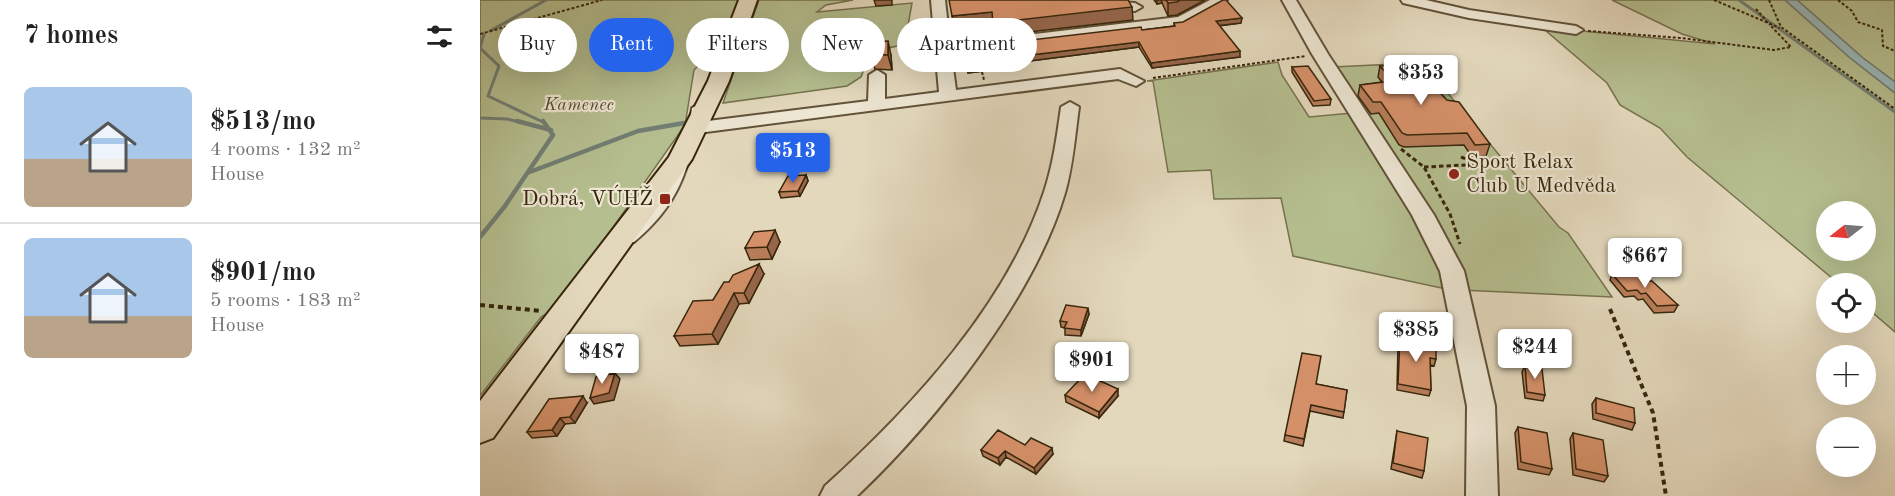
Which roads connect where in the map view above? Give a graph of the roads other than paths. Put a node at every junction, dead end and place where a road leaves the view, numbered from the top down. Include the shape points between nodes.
1 (748, 0) edge
2 (938, 0) edge
3 (1098, 0) edge
4 (1220, 0) edge
5 (1289, 0) edge
6 (1408, 0) edge
7 (1133, 4) edge
8 (940, 18) edge
9 (1147, 26) junction
10 (1576, 30) road end
11 (1037, 38) edge
12 (945, 72) edge
13 (877, 75) dead end
14 (1144, 80) road end
15 (948, 96) junction
16 (876, 105) junction
17 (1070, 107) dead end
18 (698, 128) junction
19 (480, 428) edge
20 (836, 496) edge
21 (1482, 496) edge

1 - 18 main road via 729,57
2 - 8 street
3 - 7 street via 1101,6 1110,8
4 - 9 street via 1182,21
5 - 21 street via 1423,215 1452,272 1481,406
6 - 10 street via 1469,14
7 - 9 street
9 - 11 street
12 - 15 street
13 - 16 street
14 - 15 street via 1119,74
15 - 16 street
16 - 18 street
17 - 20 street via 1051,204 1022,265 960,359 895,440
18 - 19 main road via 680,159

